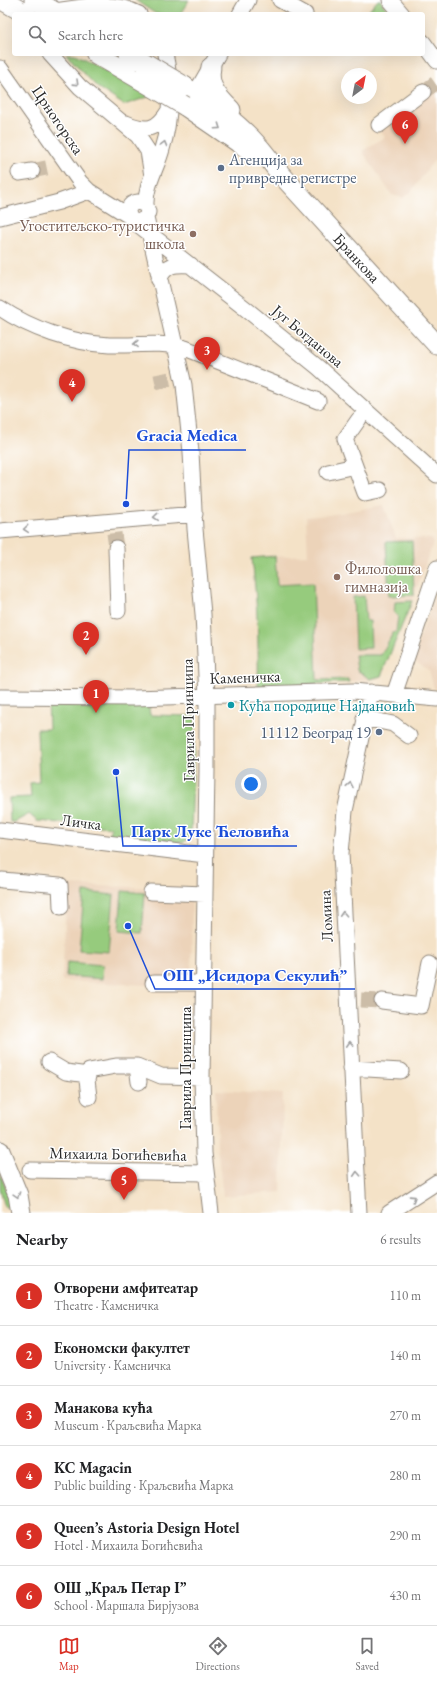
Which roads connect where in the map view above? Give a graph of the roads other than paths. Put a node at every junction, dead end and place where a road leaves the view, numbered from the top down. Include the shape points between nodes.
1 (34, 0) edge
2 (248, 0) edge
3 (280, 0) edge
4 (390, 0) edge
5 (54, 12) edge
6 (60, 12) edge
7 (135, 12) edge
8 (241, 12) edge
9 (301, 12) edge
10 (400, 12) edge
11 (425, 45) edge
12 (52, 56) edge
13 (103, 56) edge
14 (166, 56) edge
15 (215, 61) edge
16 (437, 61) edge
17 (137, 65) edge
18 (0, 68) edge
19 (423, 92) tunnel mouth
20 (183, 99) junction
21 (125, 123) junction
22 (379, 125) dead end
23 (250, 135) junction
24 (66, 165) junction
25 (51, 167) tunnel mouth
26 (277, 170) junction
27 (152, 176) junction
28 (89, 191) junction
29 (115, 206) joint
30 (140, 211) junction
31 (0, 216) edge
32 (191, 265) junction
33 (159, 280) junction
34 (0, 308) edge
35 (175, 345) junction
36 (437, 345) edge
37 (318, 401) dead end
38 (359, 419) dead end
39 (355, 466) junction
40 (328, 472) dead end
41 (437, 475) edge
42 (380, 490) dead end
43 (194, 514) junction
44 (0, 531) edge
45 (116, 548) tunnel mouth
46 (437, 568) edge
47 (118, 611) dead end
48 (371, 692) junction
49 (394, 695) junction
50 (207, 697) junction
51 (0, 698) edge
52 (437, 699) edge
53 (0, 703) edge
54 (38, 706) dead end
55 (364, 718) junction
56 (409, 736) dead end
57 (0, 830) edge
58 (205, 855) junction
59 (2, 880) dead end
60 (151, 892) dead end
61 (205, 894) junction
62 (61, 907) dead end
63 (430, 963) dead end
64 (153, 983) dead end
65 (204, 983) junction
66 (382, 1001) tunnel mouth
67 (49, 1062) dead end
68 (137, 1066) junction
69 (351, 1068) junction
70 (401, 1072) dead end
71 (88, 1075) junction
72 (202, 1077) junction
73 (139, 1082) dead end
74 (89, 1097) dead end
75 (0, 1151) edge
76 (30, 1170) dead end
77 (206, 1173) junction
78 (437, 1182) edge
79 (21, 1213) edge
80 (210, 1213) edge
81 (359, 1213) edge
82 (389, 1213) edge

1 - 5 main road
2 - 8 street
3 - 9 street
4 - 10 street
6 - 7 street via 95,4 127,8
11 - 16 street
12 -> 21 street via 80,87
13 - 17 main road, Бранкова
14 - 20 street via 169,92
15 - 20 street
15 - 23 main road via 209,76 212,89 240,119
17 - 20 main road, Бранкова, bridge
18 - 24 street, Црногорска
19 - 22 street
20 - 21 street via 158,125 140,128
20 - 23 main road, Бранкова
20 -> 26 main road, Бранкова
27 -> 20 street
21 - 27 street via 148,151
23 - 26 main road, Бранкова
24 - 25 street
24 - 28 street, Црногорска
26 - 36 main road, Бранкова
27 - 30 street
28 - 29 street, Црногорска
28 - 31 street via 59,202
29 - 30 street, Југ Богданова
30 - 32 street, Југ Богданова
30 - 33 street, Гаврила Принципа
32 - 33 street via 170,265
32 - 41 street, Југ Богданова via 344,389
33 - 35 street, Гаврила Принципа
35 -> 34 street via 109,345 74,340 35,326
35 - 37 street
35 - 43 street, Гаврила Принципа via 184,385
38 - 39 street via 345,439
39 - 40 street
39 - 42 street via 365,493
43 -> 44 street via 113,527
43 - 50 street, Гаврила Принципа
45 - 47 street
46 - 49 street
48 - 49 street, Каменичка
48 - 50 street, Каменичка
48 - 55 street, Ломина
49 - 52 street, Каменичка
50 - 51 street, Каменичка
50 - 58 street, Гаврила Принципа
53 - 54 street via 14,705 38,702
55 - 56 street via 393,724
69 -> 55 street, Ломина via 354,1000 341,853 345,811
57 - 58 street, Личка
58 - 61 street, Гаврила Принципа
59 - 62 street via 60,885
60 - 61 street
61 - 65 street, Гаврила Принципа
63 - 66 street via 421,1006
64 - 65 street
65 - 72 street, Гаврила Принципа
67 - 71 street via 66,1072
68 - 71 street via 97,1068 89,1071
68 - 72 street via 161,1076
68 - 73 street
69 - 70 street
81 -> 69 street, Ломина
71 - 74 street
72 - 77 street, Гаврила Принципа
75 -> 79 main road via 18,1196
76 - 77 street, Михаила Богићевића
77 - 80 street, Гаврила Принципа
82 -> 78 street

